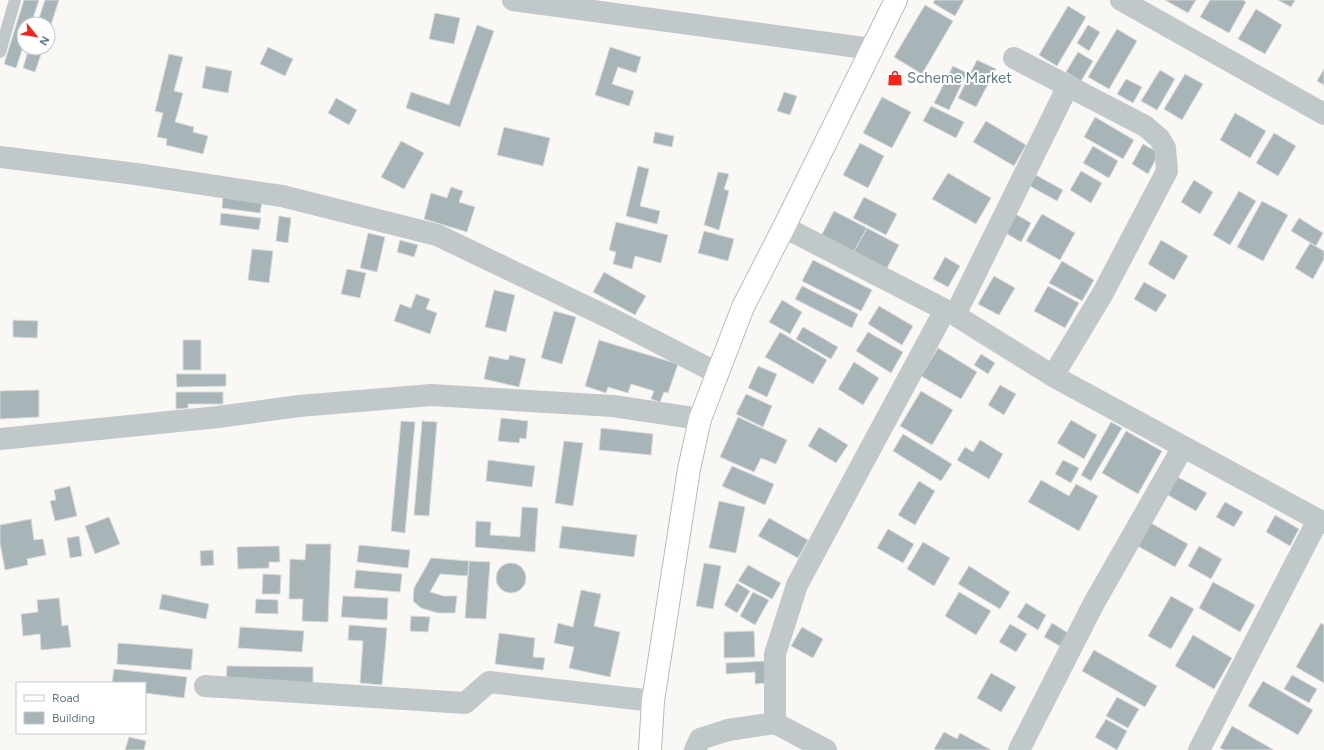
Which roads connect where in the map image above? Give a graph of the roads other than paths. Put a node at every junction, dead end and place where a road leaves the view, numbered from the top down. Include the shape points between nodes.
1 (15, 0) edge
2 (513, 0) edge
3 (896, 0) edge
4 (1121, 0) edge
5 (872, 49) junction
6 (0, 52) edge
7 (1014, 58) dead end
8 (1068, 86) junction
9 (1324, 114) edge
10 (0, 157) edge
11 (784, 227) junction
12 (950, 312) junction
13 (717, 373) junction
14 (1053, 376) junction
15 (700, 419) junction
16 (0, 439) edge
17 (1182, 447) junction
18 (1321, 522) edge
19 (205, 686) dead end
20 (653, 701) junction
21 (775, 724) junction
22 (650, 750) edge
23 (695, 750) edge
24 (826, 750) edge
25 (1019, 750) edge
26 (1199, 750) edge

1 - 6 lane
2 - 5 street
3 - 5 main road
4 - 9 street
5 - 11 main road
7 - 8 street
8 - 12 street
8 - 14 street via 1145,126 1159,138 1165,148 1167,171 1103,293
10 - 13 street via 282,196 437,235 614,320
11 - 12 street
11 - 13 main road via 743,307
12 - 14 street
12 - 21 street via 797,585 775,654
13 - 15 main road
14 - 17 street
15 - 16 street via 613,406 432,395 299,406 218,417
15 - 20 main road via 689,469
17 - 18 street
17 - 25 street via 1094,603
18 - 26 street
19 - 20 street via 465,703 489,682
20 - 22 main road
21 - 23 street via 728,730 700,739
21 - 24 street

